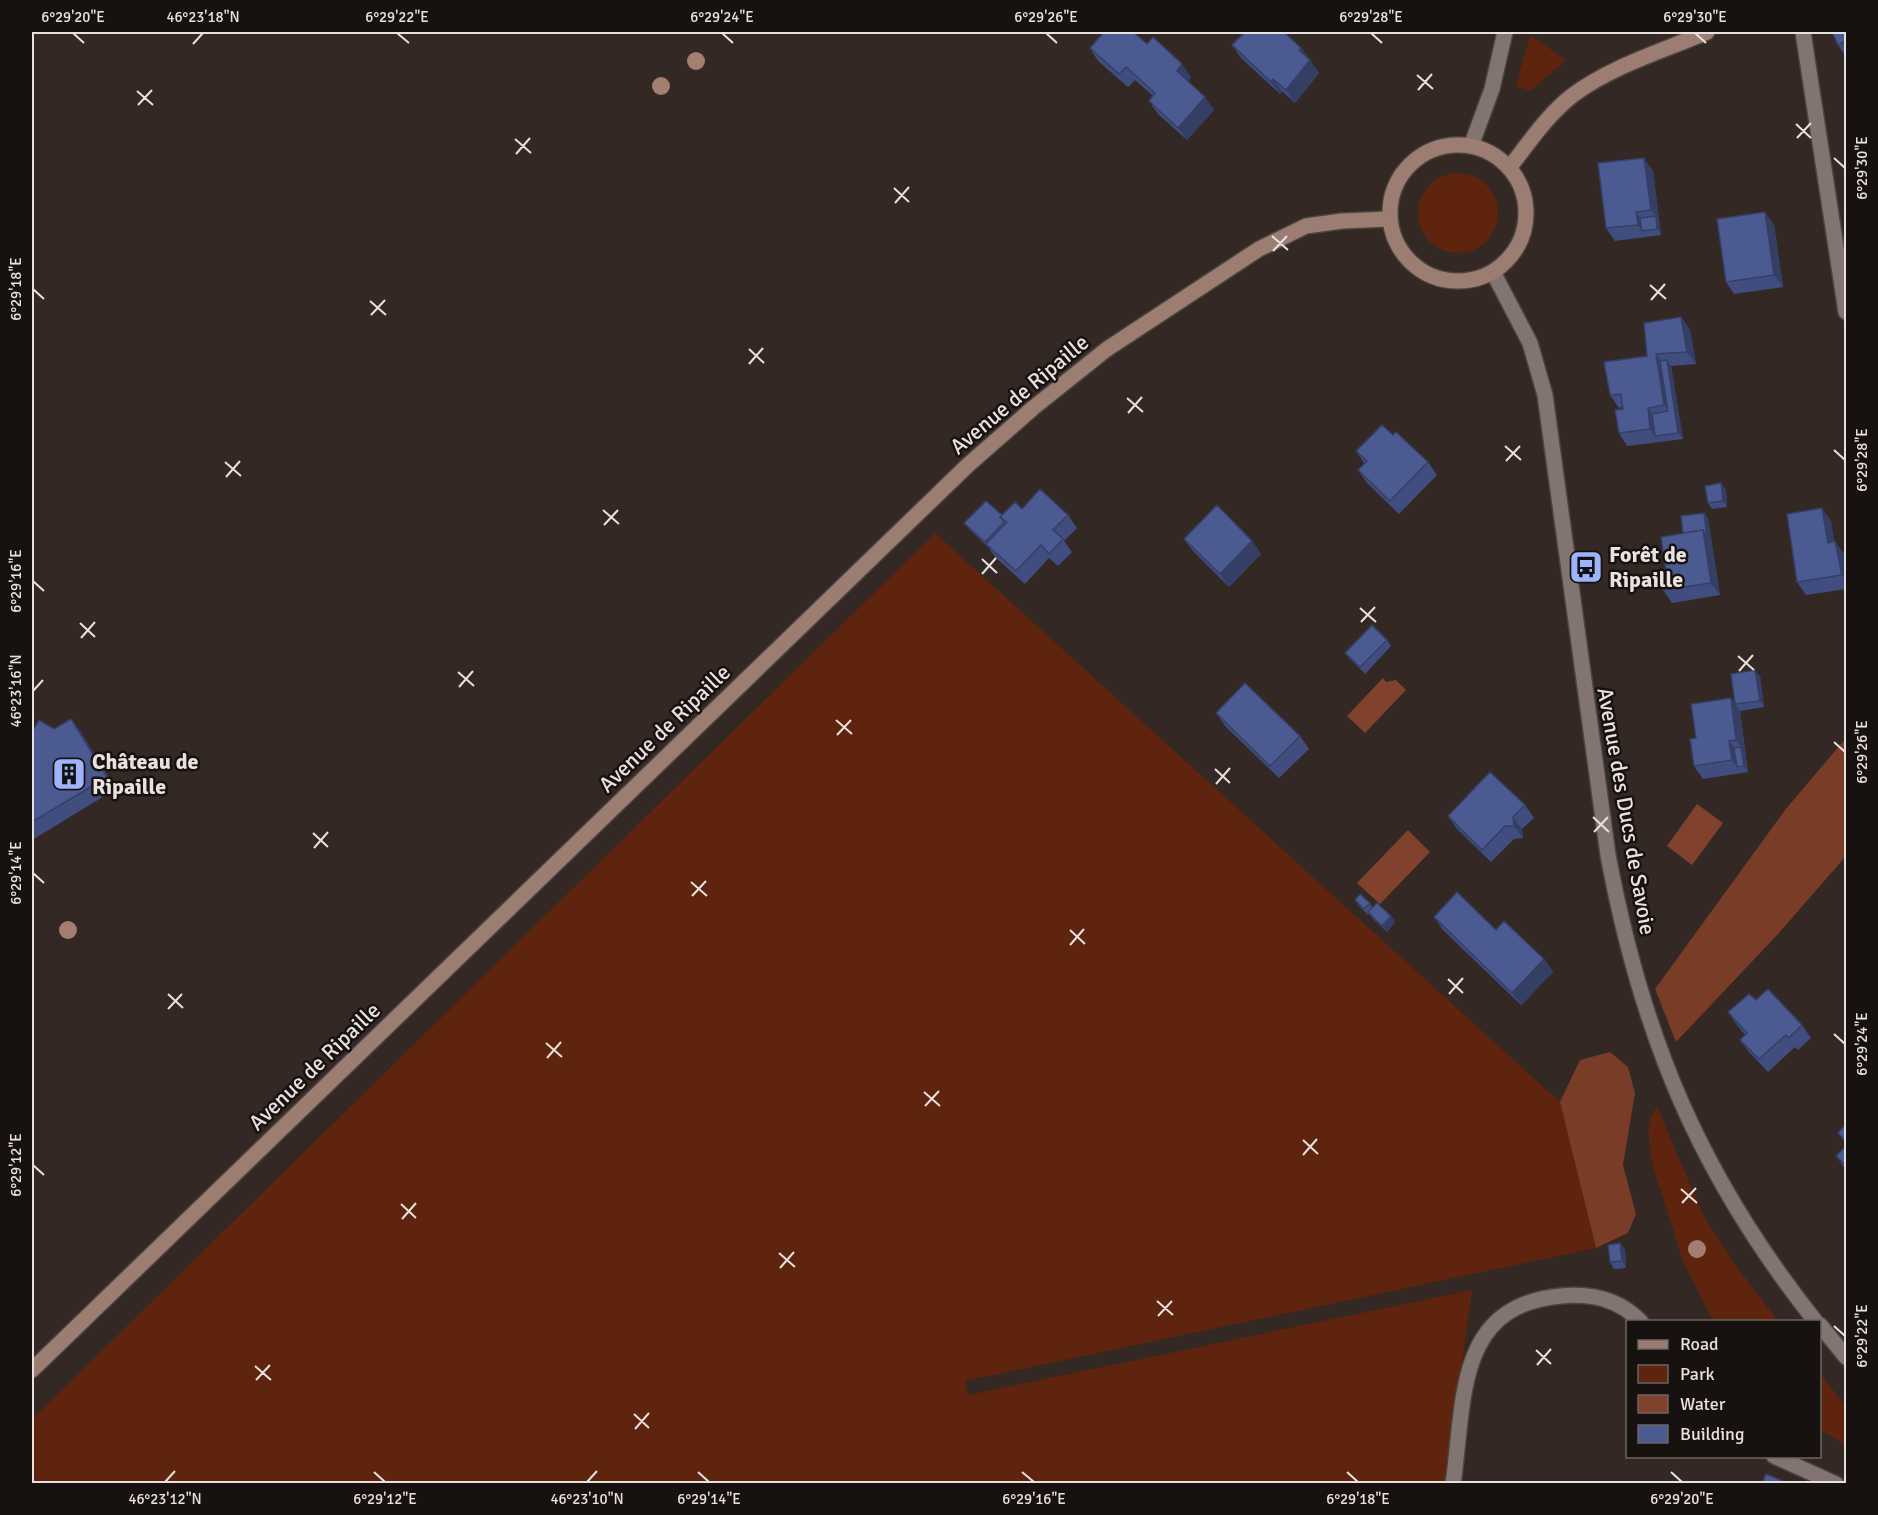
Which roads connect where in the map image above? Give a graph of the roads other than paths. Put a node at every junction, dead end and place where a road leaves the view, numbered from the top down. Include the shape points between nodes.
1 (1505, 32) edge
2 (1707, 32) edge
3 (1803, 32) edge
4 (1471, 146) junction
5 (1509, 168) junction
6 (1389, 219) junction
7 (1493, 272) junction
8 (1846, 312) edge
9 (1639, 1320) edge
10 (1815, 1320) edge
11 (1821, 1326) edge
12 (1846, 1357) edge
13 (32, 1370) edge
14 (1778, 1458) edge
15 (1454, 1484) edge
16 (1836, 1484) edge

1 - 4 street via 1492,89
2 - 5 street via 1603,77 1573,95
3 - 8 street
4 - 5 street via 1490,153
4 - 6 street via 1440,147 1408,166 1393,191
5 - 7 street via 1524,195 1524,227 1511,257
6 - 7 street via 1398,248 1427,275 1466,282
6 - 13 street, Avenue de Ripaille via 1321,223 1279,238 1157,314 1026,414 968,465
7 - 10 street, Avenue des Ducs de Savoie via 1530,343 1545,395 1608,855 1621,926 1640,995 1665,1067 1709,1161 1762,1249
9 - 15 street via 1610,1300 1568,1295 1528,1301 1495,1320 1483,1335 1468,1379
11 - 12 street
14 - 16 street

